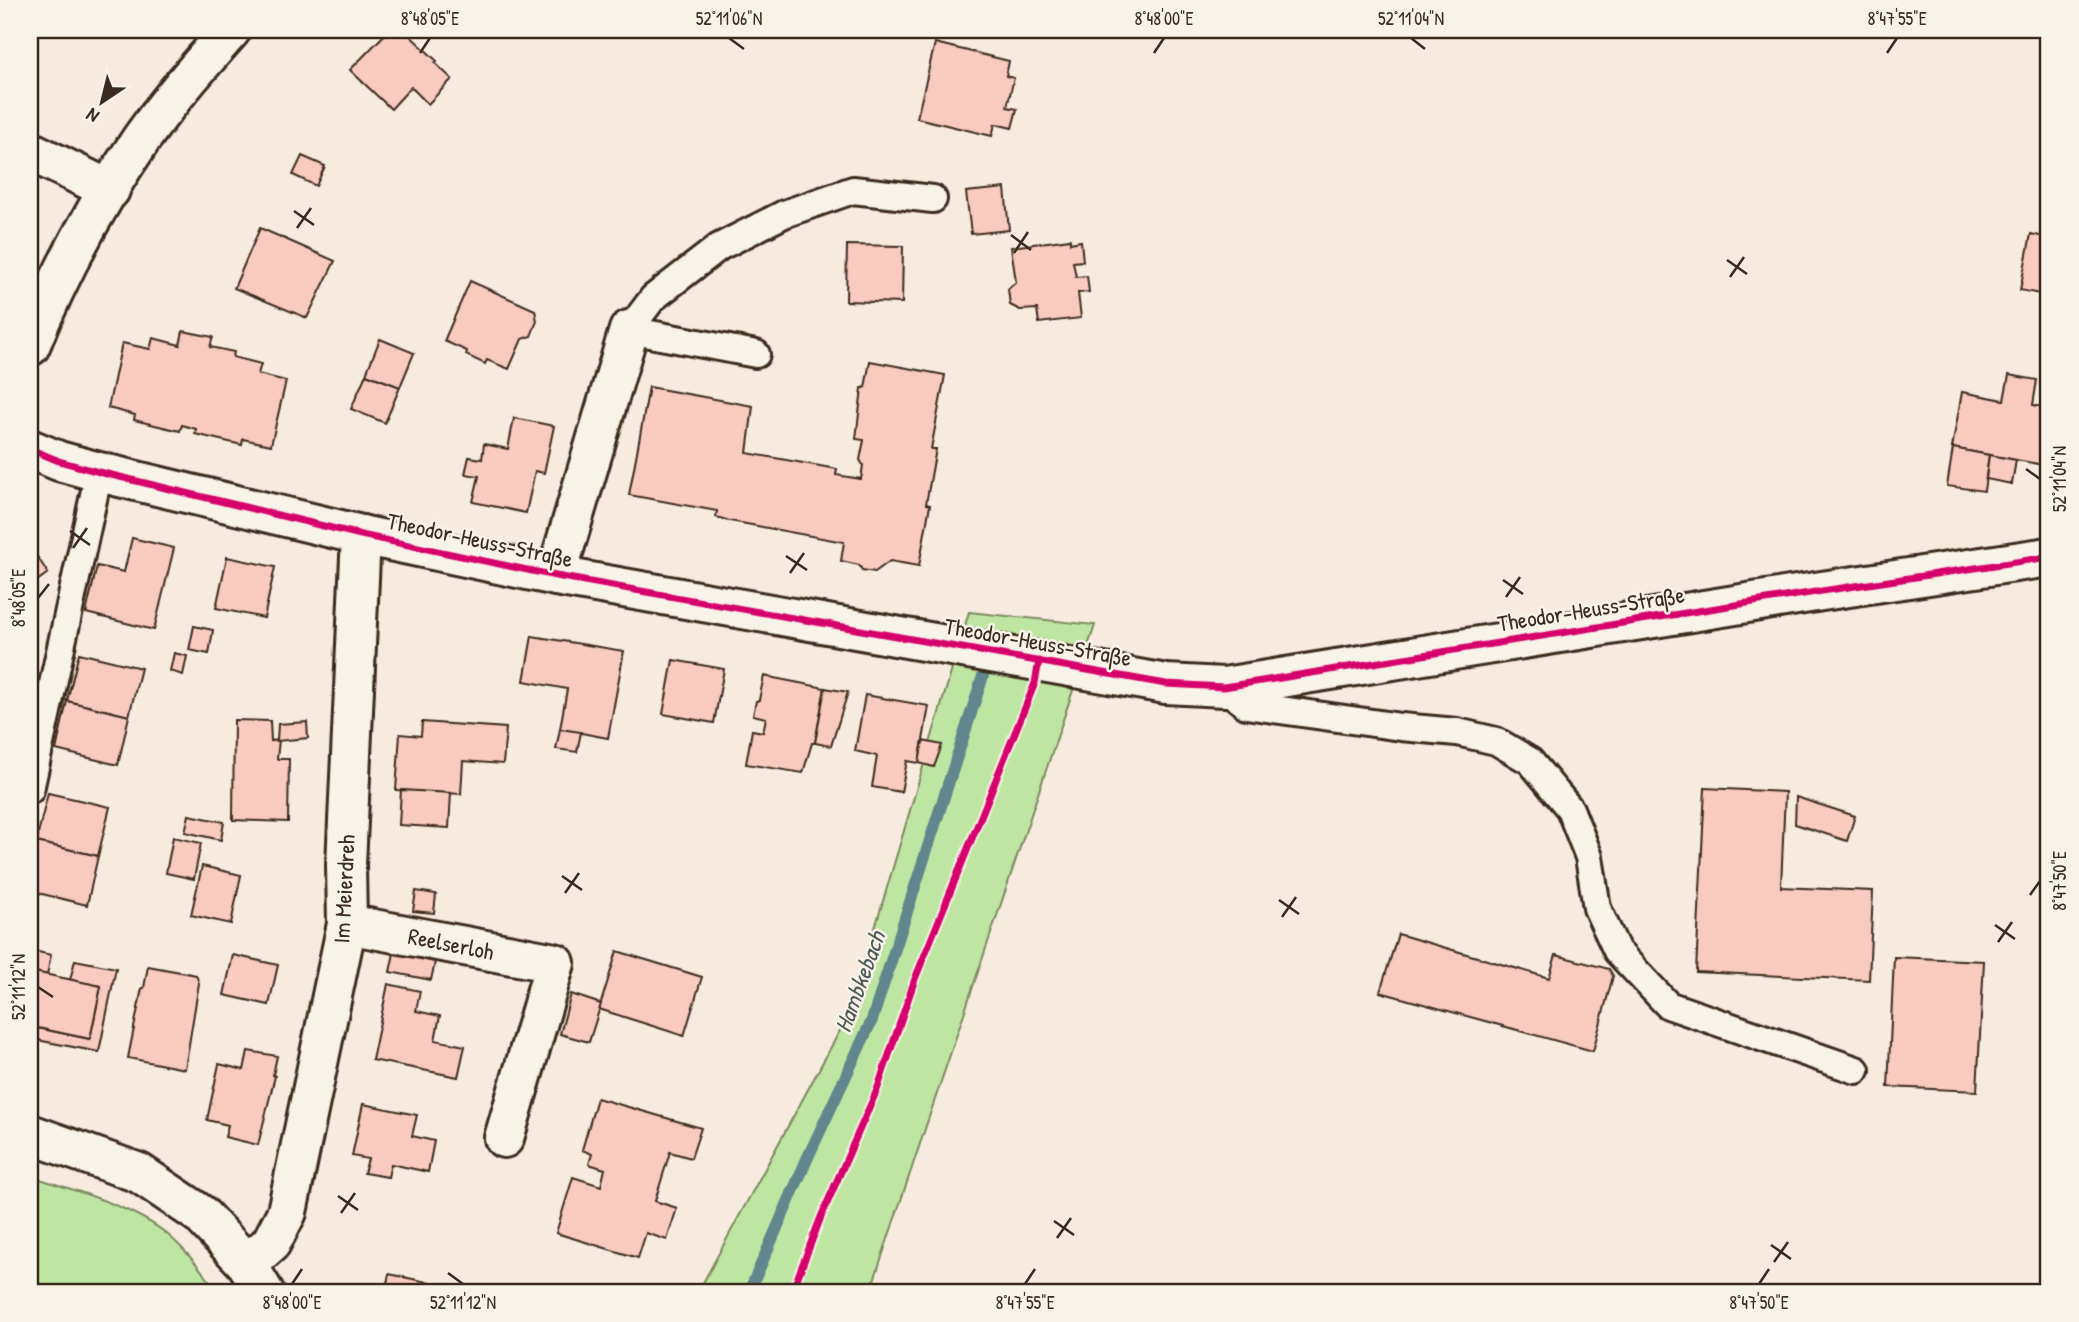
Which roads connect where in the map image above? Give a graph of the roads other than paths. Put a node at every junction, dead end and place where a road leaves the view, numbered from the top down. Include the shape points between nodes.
1 (230, 30) edge
2 (30, 151) edge
3 (110, 190) junction
4 (933, 199) dead end
5 (629, 330) junction
6 (30, 346) edge
7 (756, 354) dead end
8 (30, 449) edge
9 (99, 472) junction
10 (360, 535) junction
11 (2049, 557) edge
12 (556, 576) junction
13 (1224, 687) junction
14 (30, 790) edge
15 (346, 924) junction
16 (1856, 1069) dead end
17 (30, 1134) edge
18 (504, 1138) dead end
19 (256, 1278) edge

1 - 3 street via 142,138
2 - 3 street
3 - 6 street via 63,273
4 - 5 lane via 853,190 784,214 719,247 653,298
5 - 7 lane
5 - 12 street, Theodor-Heuss-Straße
8 - 9 street, Theodor-Heuss-Straße
9 - 10 street, Theodor-Heuss-Straße
9 - 14 lane
10 - 12 street, Theodor-Heuss-Straße
10 - 15 street, Im Meierdreh
11 - 13 street, Theodor-Heuss-Straße
12 - 13 street, Theodor-Heuss-Straße via 1166,684
13 - 16 lane via 1246,705 1457,732 1496,741 1530,761 1570,808 1590,857 1597,908 1617,951 1668,1005
15 - 18 street, Reelserloh via 558,953
15 - 19 street, Im Meierdreh via 287,1212
17 - 19 street via 139,1173 200,1214

